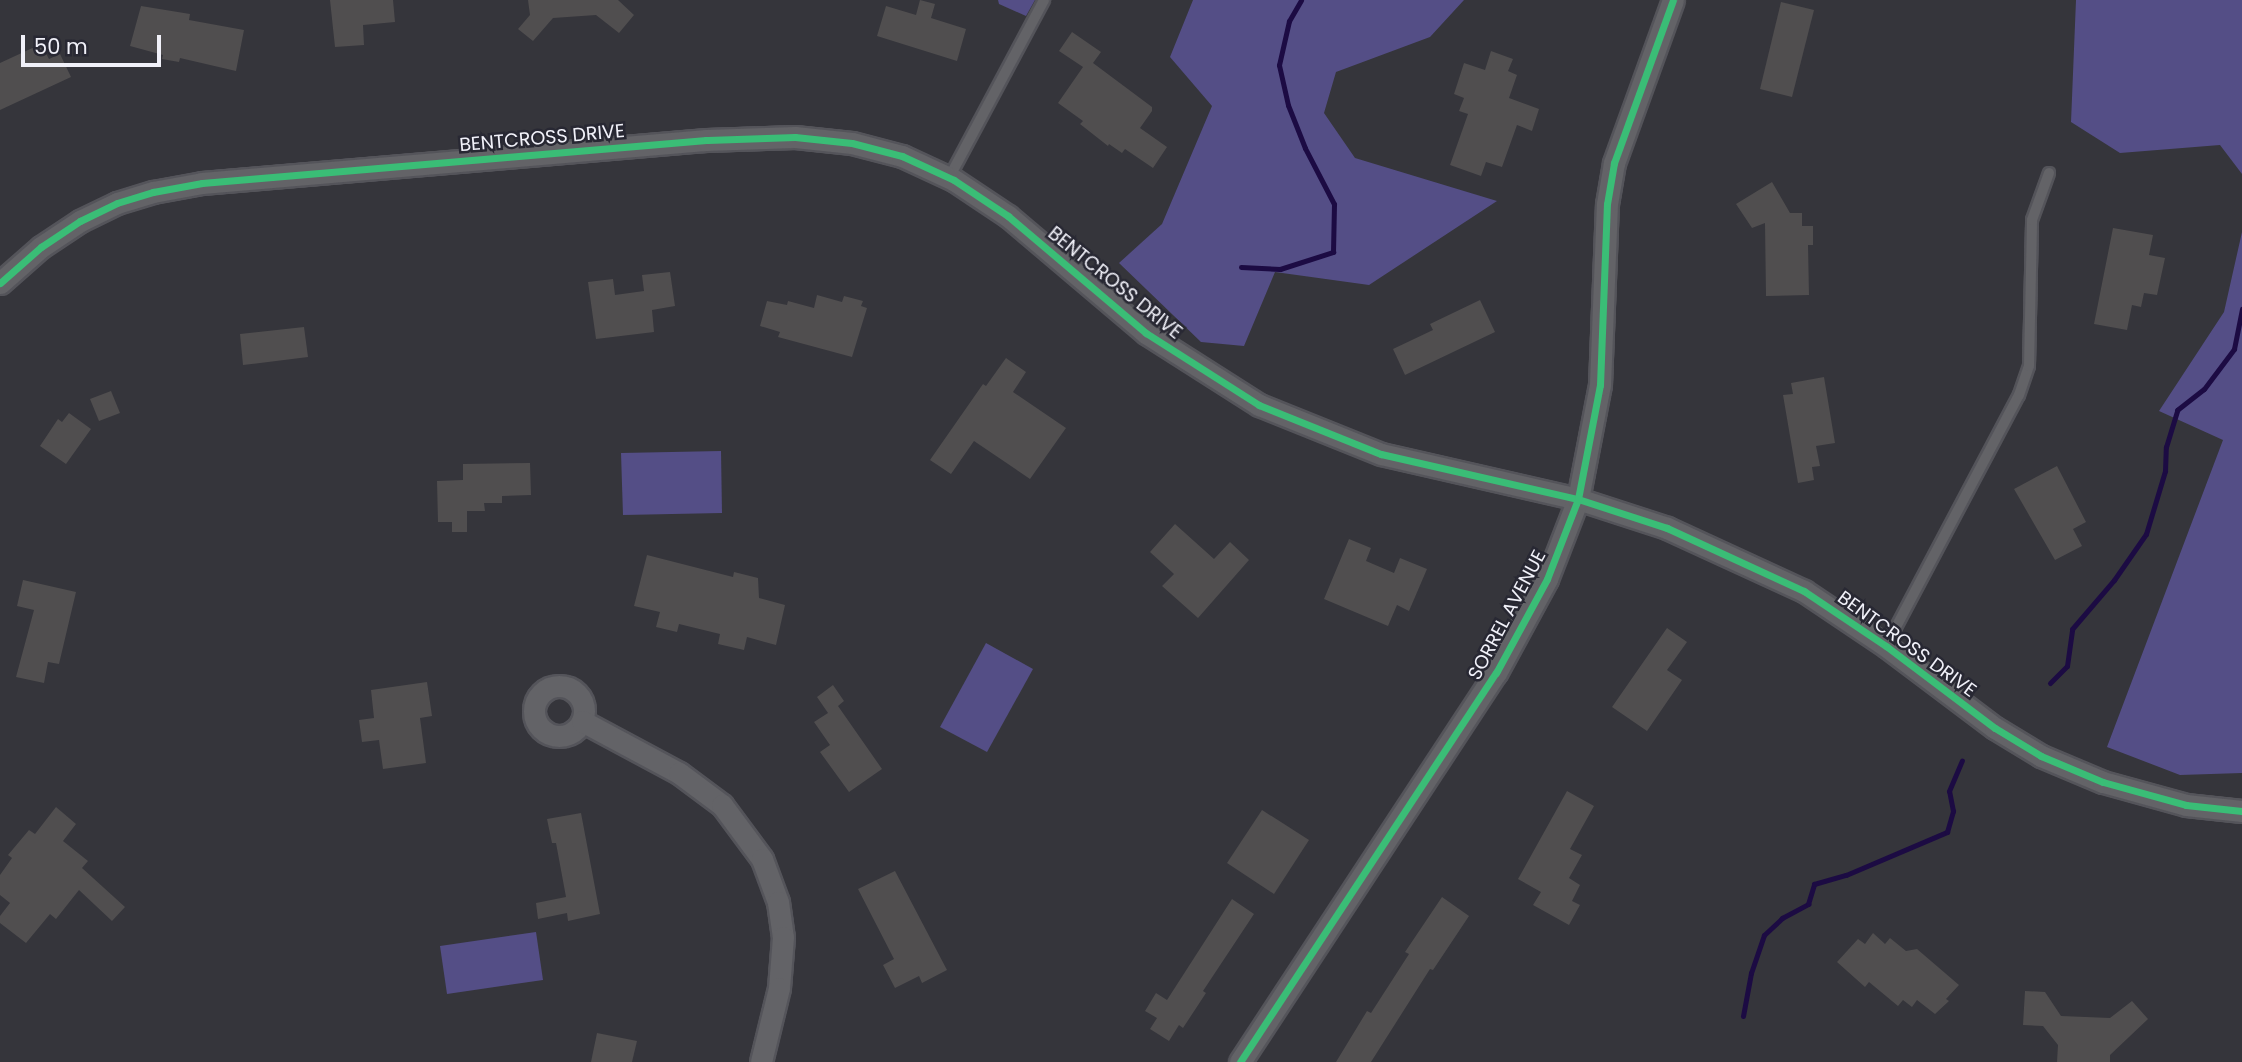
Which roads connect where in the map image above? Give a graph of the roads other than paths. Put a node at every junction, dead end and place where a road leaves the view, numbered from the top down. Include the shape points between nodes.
1 (1044, 0) edge
2 (1673, 0) edge
3 (2049, 173) dead end
4 (949, 178) junction
5 (0, 283) edge
6 (1578, 499) junction
7 (1886, 646) junction
8 (582, 721) dead end
9 (2242, 811) edge
10 (761, 1062) edge
11 (1240, 1062) edge

1 - 4 lane
2 - 6 street, SORREL AVENUE via 1614,163 1607,204 1600,385
3 - 7 lane via 2032,220 2029,366 2020,395
4 - 5 street, BENTCROSS DRIVE via 902,156 852,143 795,137 706,140 201,183 141,196 80,220
4 - 6 street, BENTCROSS DRIVE via 1008,216 1146,333 1259,405 1381,454
6 - 7 street, BENTCROSS DRIVE via 1667,528 1804,591
6 - 11 street, SORREL AVENUE via 1547,579 1496,673
7 - 9 street, BENTCROSS DRIVE via 1995,728 2041,756 2126,789 2186,804
8 - 10 street via 679,773 722,805 762,859 778,902 783,937 779,988

